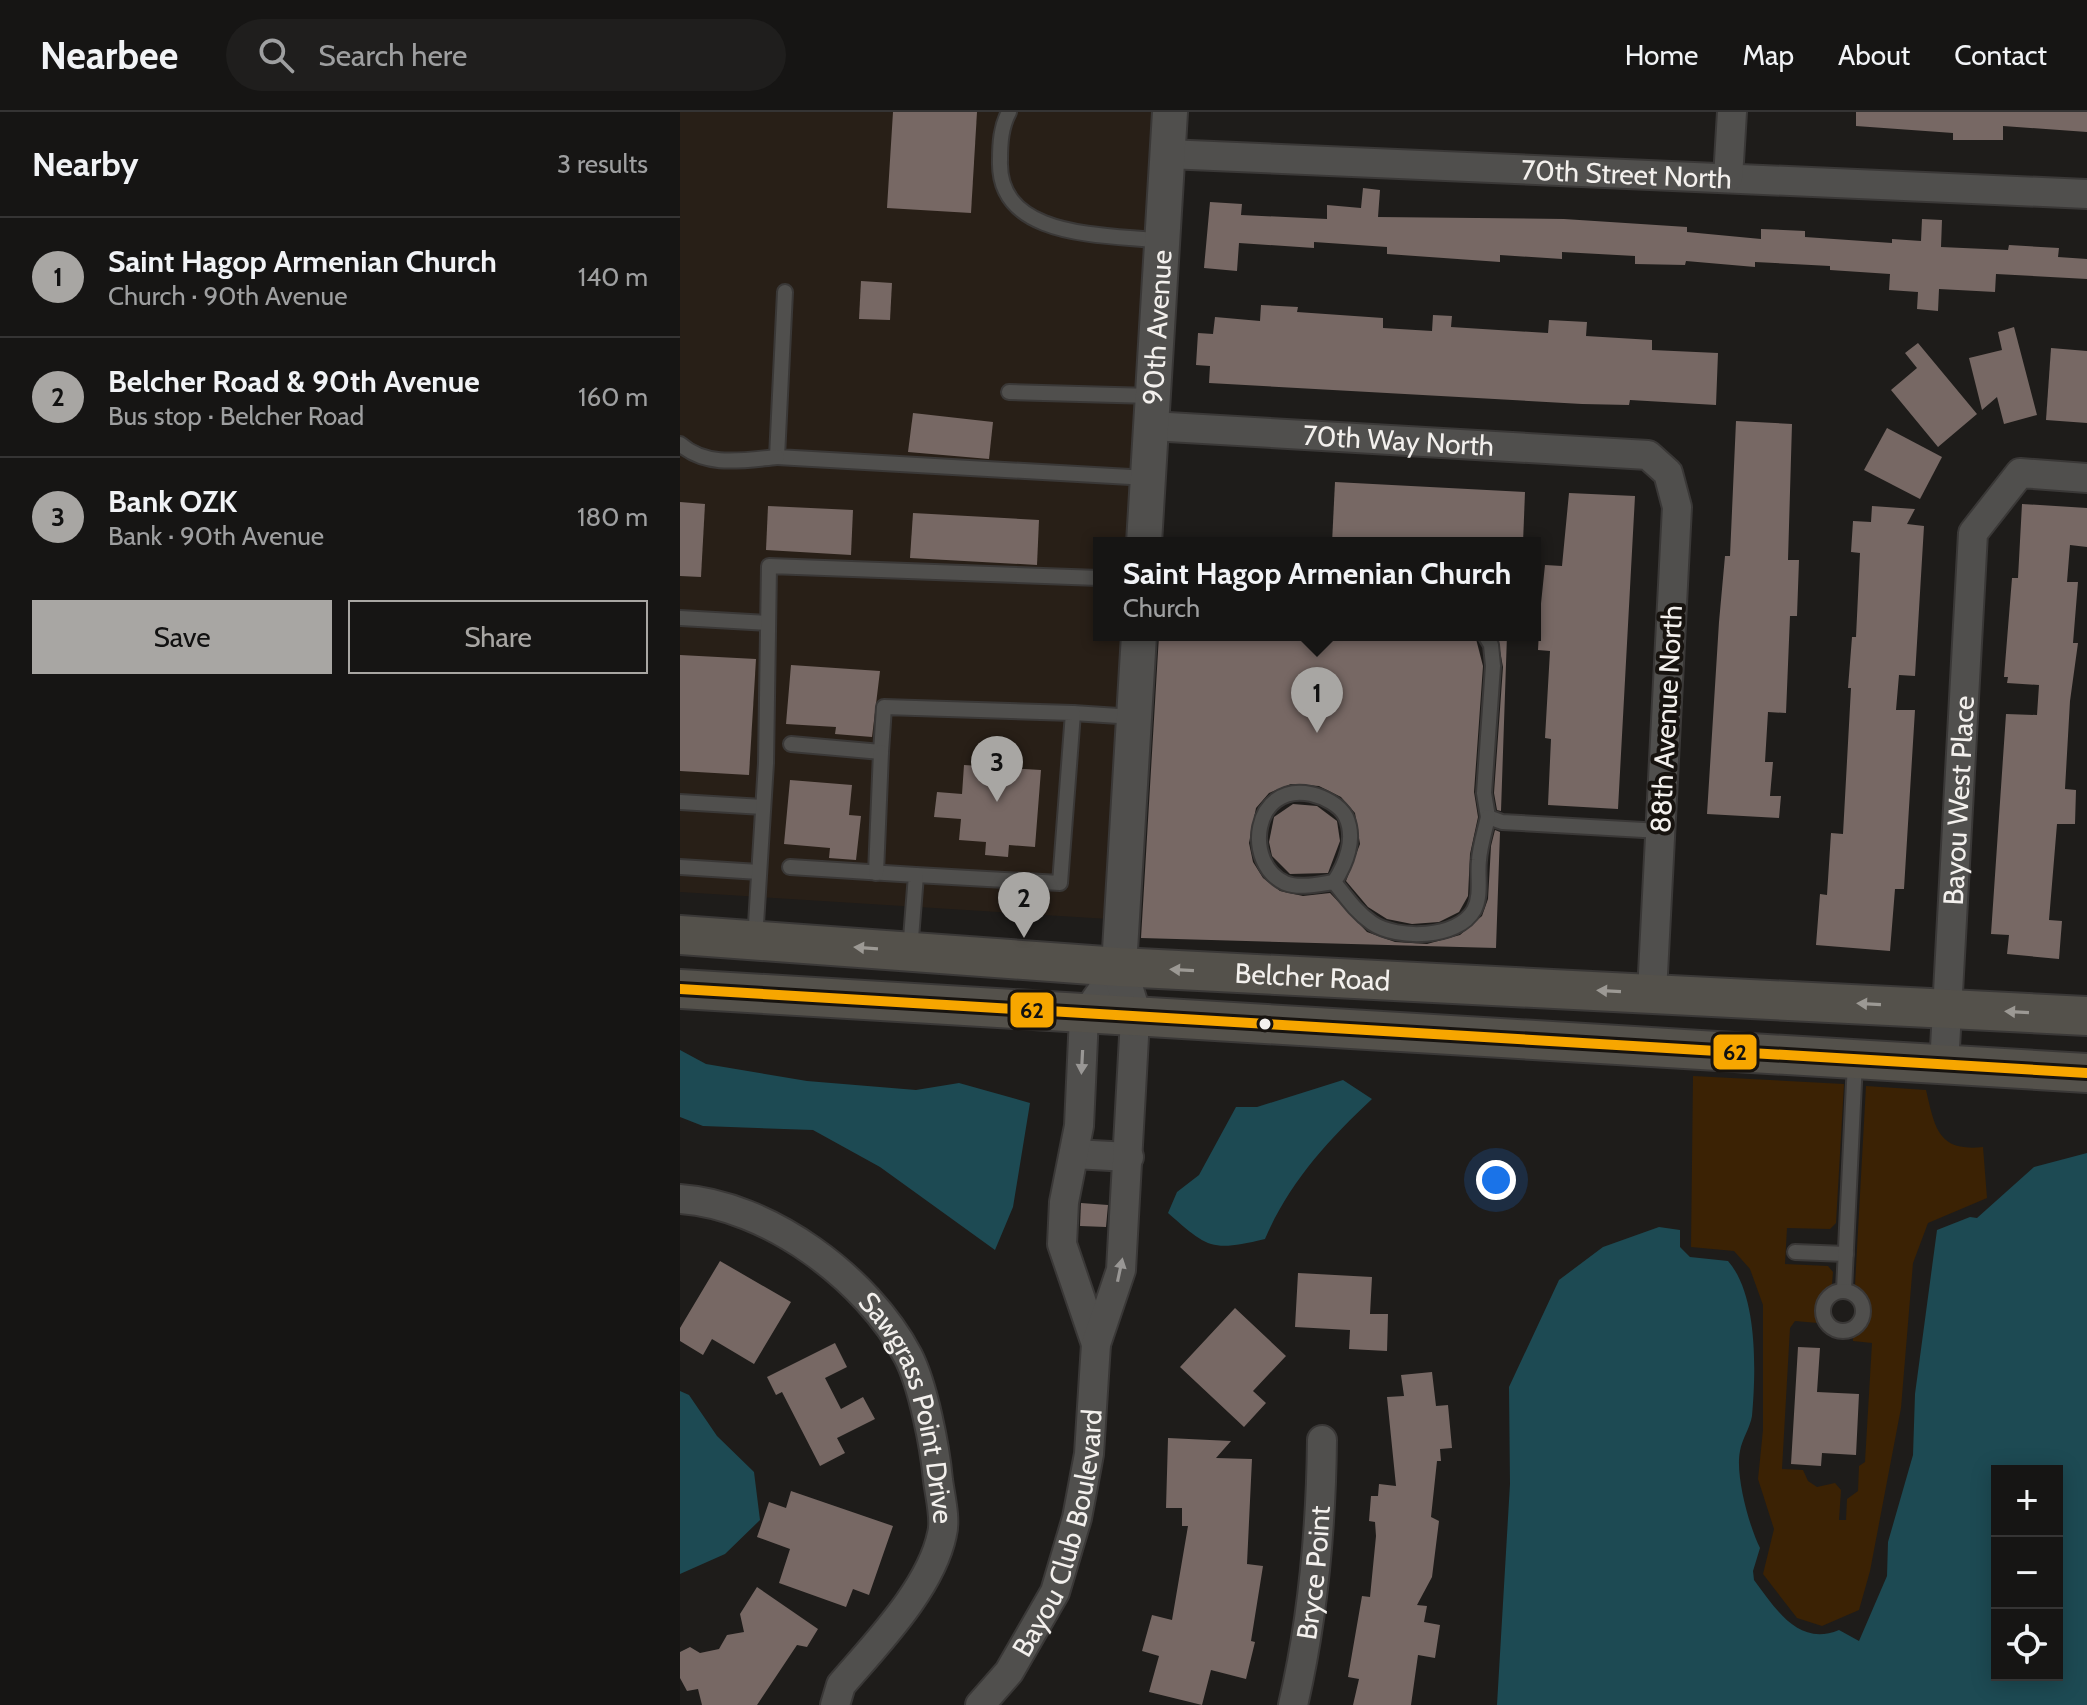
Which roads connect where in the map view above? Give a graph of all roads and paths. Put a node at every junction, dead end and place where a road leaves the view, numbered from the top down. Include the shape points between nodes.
1 (1009, 112) edge
2 (1170, 112) edge
3 (1732, 112) edge
4 (1167, 154) junction
5 (1728, 178) junction
6 (2087, 194) edge
7 (1162, 241) junction
8 (785, 292) dead end
9 (1009, 392) dead end
10 (1152, 411) junction
11 (680, 444) edge
12 (1648, 455) joint
13 (777, 457) junction
14 (1148, 478) junction
15 (2087, 478) edge
16 (1144, 537) edge
17 (1093, 578) edge
18 (680, 618) edge
19 (768, 623) junction
20 (1139, 641) edge
21 (1489, 641) edge
22 (1073, 713) junction
23 (1134, 717) junction
24 (791, 744) dead end
25 (881, 752) junction
26 (680, 802) edge
27 (763, 807) junction
28 (1488, 817) junction
29 (1661, 831) junction
30 (680, 867) edge
31 (790, 867) dead end
32 (759, 872) junction
33 (876, 873) junction
34 (916, 875) junction
35 (1334, 882) junction
36 (680, 935) edge
37 (755, 940) junction
38 (910, 951) junction
39 (1119, 967) junction
40 (680, 989) edge
41 (1652, 993) junction
42 (1947, 1008) junction
43 (1084, 1016) junction
44 (2087, 1016) edge
45 (1135, 1019) junction
46 (1855, 1062) junction
47 (1944, 1066) junction
48 (2087, 1073) edge
49 (1074, 1154) junction
50 (1129, 1157) junction
51 (680, 1199) edge
52 (1795, 1252) dead end
53 (1846, 1254) junction
54 (1844, 1290) dead end
55 (1096, 1344) junction
56 (1322, 1440) dead end
57 (835, 1705) edge
58 (980, 1705) edge
59 (1293, 1705) edge

1 - 7 lane via 1003,123 999,173 1008,199 1027,216 1059,228
2 - 4 street, 90th Avenue
3 - 5 street
4 - 5 street, 70th Street North
4 - 7 street, 90th Avenue
5 - 6 street, 70th Street North
7 - 10 street, 90th Avenue
8 - 13 lane
9 - 10 lane
10 - 12 street, 70th Way North
10 - 14 street, 90th Avenue
11 - 13 lane via 712,459
12 - 29 street, 88th Avenue North via 1668,473 1677,507
13 - 14 lane
14 - 16 street, 90th Avenue
15 - 42 street, Bayou West Place via 2020,473 1973,533
17 - 19 lane via 769,566
18 - 19 lane
19 - 27 lane
20 - 23 street
21 - 28 lane via 1493,666 1484,793
22 - 23 lane
22 - 25 lane via 884,707
22 - 34 lane via 1060,883
23 - 39 street
24 - 25 lane
25 - 33 lane
26 - 27 lane
27 - 32 lane
28 - 29 lane
28 - 35 lane via 1478,901 1464,923 1450,931 1431,934 1374,925
29 - 41 street, 88th Avenue North
30 - 32 lane
31 - 33 lane
32 - 37 lane
33 - 34 lane
34 - 38 lane
35 - 35 lane via 1298,885 1269,871 1261,856 1260,832 1266,810 1278,797 1294,791 1322,797 1345,815 1349,849
36 - 37 main road, Belcher Road
38 -> 37 main road, Belcher Road
38 - 39 main road, Belcher Road
41 -> 39 main road, Belcher Road
39 - 43 street
39 - 45 street
40 - 43 main road, Belcher Road
42 -> 41 main road, Belcher Road
44 -> 42 main road, Belcher Road
42 - 47 street, Bayou West Place
43 - 45 main road, Belcher Road
43 -> 49 street, Bayou Club Boulevard
45 - 46 main road, Belcher Road
45 - 50 street, Bayou Club Boulevard
46 - 47 main road, Belcher Road
46 - 53 lane
47 - 48 main road, Belcher Road
49 - 50 street
49 - 55 street, Bayou Club Boulevard via 1062,1244
55 -> 50 street, Bayou Club Boulevard via 1121,1270
51 - 57 street, Sawgrass Point Drive via 753,1217 815,1251 866,1298 908,1356 936,1449 943,1533 920,1587 841,1685
52 - 53 lane
53 - 54 lane
55 - 58 street, Bayou Club Boulevard via 1089,1454 1055,1592 1009,1672
56 - 59 street, Bryce Point via 1306,1650

